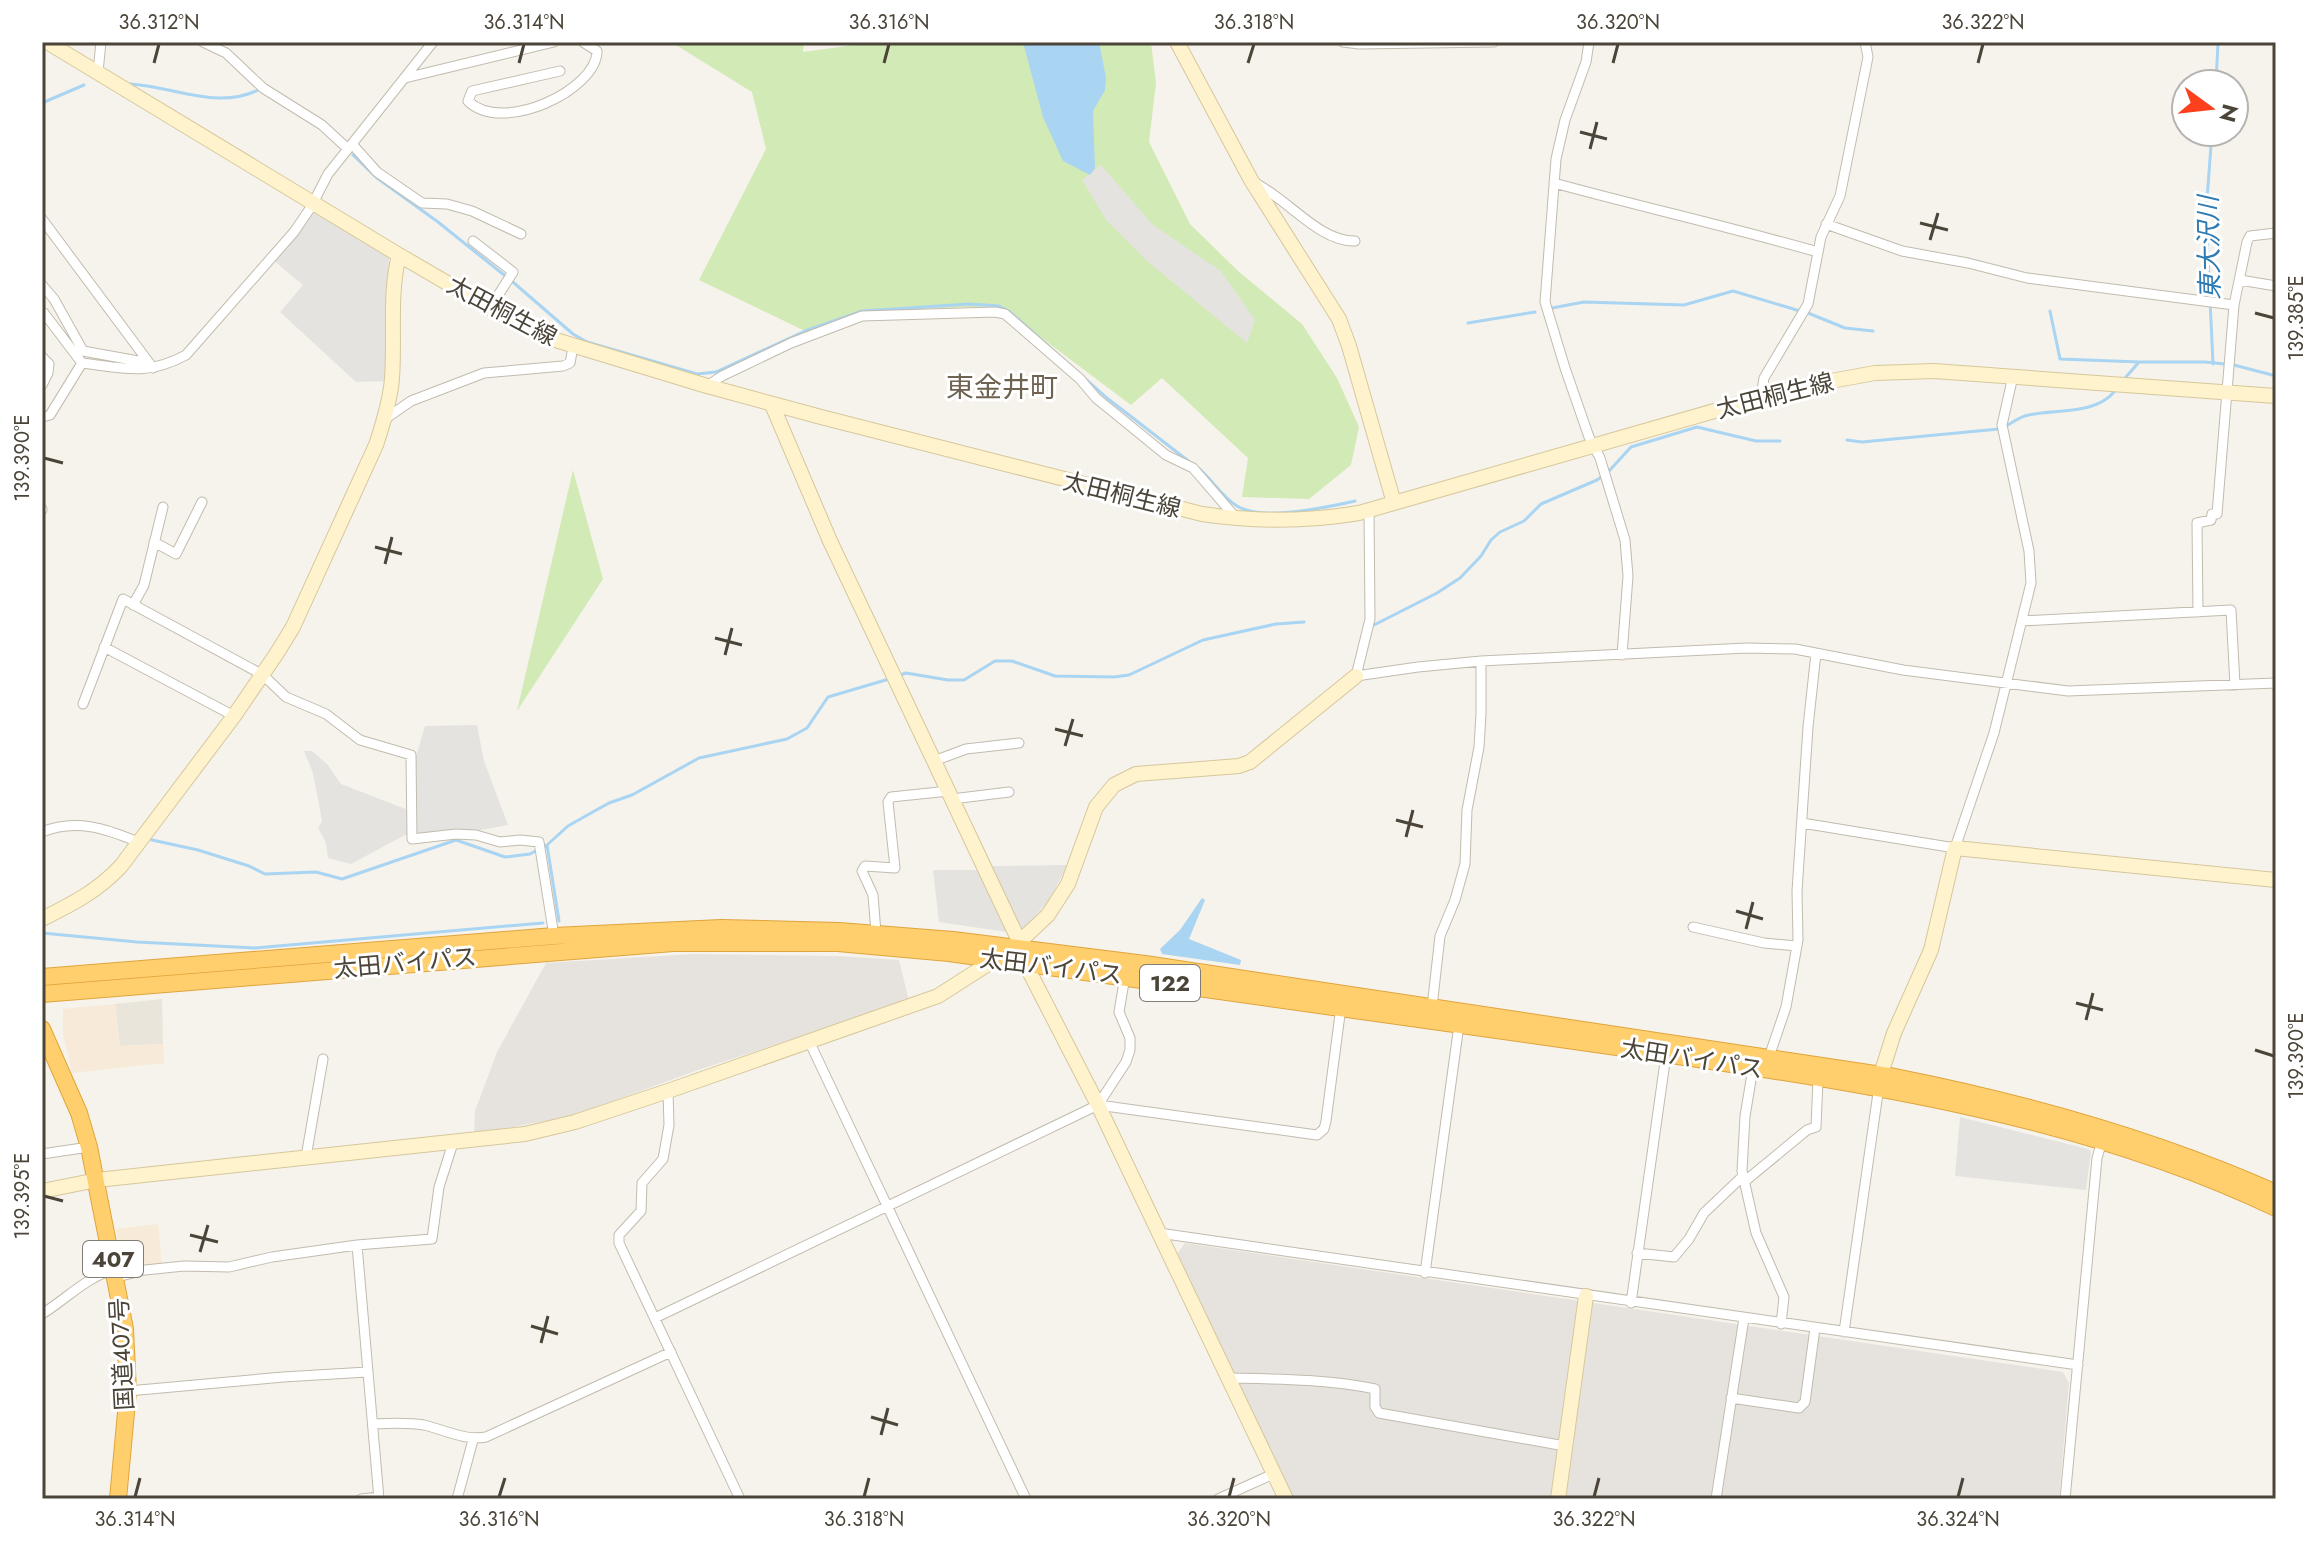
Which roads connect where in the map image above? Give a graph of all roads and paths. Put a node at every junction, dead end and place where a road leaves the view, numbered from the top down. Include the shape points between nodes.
1 (47, 42) edge
2 (101, 42) edge
3 (203, 42) edge
4 (433, 42) edge
5 (554, 42) edge
6 (583, 42) edge
7 (1177, 42) edge
8 (1343, 42) edge
9 (1494, 42) edge
10 (1589, 42) edge
11 (1865, 42) edge
12 (1420, 43) edge
13 (560, 71) dead end
14 (98, 72) junction
15 (405, 78) junction
16 (350, 147) junction
17 (1251, 180) junction
18 (1554, 183) junction
19 (314, 202) junction
20 (42, 219) edge
21 (1826, 224) junction
22 (2276, 233) edge
23 (521, 234) dead end
24 (473, 241) dead end
25 (1355, 241) dead end
26 (1818, 252) junction
27 (399, 255) junction
28 (2240, 280) junction
29 (42, 285) edge
30 (2276, 286) edge
31 (2234, 305) junction
32 (490, 308) junction
33 (42, 315) edge
34 (573, 347) junction
35 (42, 357) edge
36 (82, 363) junction
37 (151, 366) junction
38 (2013, 376) junction
39 (42, 385) edge
40 (707, 386) junction
41 (2227, 392) junction
42 (2276, 396) edge
43 (1761, 397) junction
44 (773, 407) dead end
45 (42, 417) edge
46 (385, 419) junction
47 (1594, 446) junction
48 (202, 502) dead end
49 (1394, 503) junction
50 (163, 507) dead end
51 (1369, 510) junction
52 (1237, 519) junction
53 (154, 542) junction
54 (133, 605) junction
55 (2198, 612) junction
56 (2022, 621) junction
57 (104, 647) junction
58 (1816, 653) junction
59 (1622, 655) junction
60 (1481, 661) junction
61 (263, 675) junction
62 (1356, 676) junction
63 (2276, 683) edge
64 (2006, 684) junction
65 (2235, 685) junction
66 (83, 704) dead end
67 (234, 716) junction
68 (1019, 743) dead end
69 (934, 761) junction
70 (1009, 792) dead end
71 (951, 795) junction
72 (1802, 823) junction
73 (42, 832) edge
74 (138, 842) junction
75 (1955, 848) junction
76 (2276, 880) edge
77 (42, 919) edge
78 (1693, 927) dead end
79 (876, 933) junction
80 (554, 936) junction
81 (1797, 946) junction
82 (1020, 951) junction
83 (995, 960) junction
84 (1125, 976) junction
85 (42, 977) edge
86 (42, 994) edge
87 (1341, 1007) junction
88 (1432, 1007) junction
89 (1459, 1025) junction
90 (42, 1029) edge
91 (809, 1041) junction
92 (47, 1051) edge
93 (1666, 1055) junction
94 (1769, 1057) junction
95 (323, 1059) dead end
96 (1753, 1068) junction
97 (1818, 1079) junction
98 (1880, 1082) junction
99 (668, 1091) junction
100 (1098, 1105) junction
101 (2102, 1141) junction
102 (453, 1143) junction
103 (89, 1147) junction
104 (42, 1154) edge
105 (306, 1157) junction
106 (1744, 1179) junction
107 (97, 1180) junction
108 (42, 1191) edge
109 (2274, 1205) edge
110 (887, 1206) junction
111 (1159, 1233) junction
112 (357, 1245) junction
113 (1637, 1253) junction
114 (116, 1273) junction
115 (1425, 1273) junction
116 (1586, 1296) junction
117 (1631, 1303) junction
118 (42, 1314) edge
119 (655, 1318) junction
120 (1744, 1318) junction
121 (1781, 1324) junction
122 (1815, 1328) junction
123 (1844, 1332) junction
124 (671, 1352) junction
125 (2078, 1365) junction
126 (367, 1372) junction
127 (1229, 1378) junction
128 (128, 1391) junction
129 (1731, 1398) junction
130 (373, 1424) junction
131 (473, 1440) junction
132 (1565, 1446) junction
133 (1273, 1474) junction
134 (379, 1498) edge
135 (118, 1499) edge
136 (361, 1499) edge
137 (457, 1499) edge
138 (740, 1499) edge
139 (1026, 1499) edge
140 (1218, 1499) edge
141 (1286, 1499) edge
142 (1558, 1499) edge
143 (1716, 1499) edge
144 (2065, 1499) edge

1 - 14 street, 太田桐生線
2 - 14 street
3 - 16 street via 226,53 263,88
4 - 15 street
5 - 15 street
6 - 13 street via 597,51 597,59 585,76 555,99 506,115 477,110 468,101 472,91
7 - 17 street
8 - 12 street
9 - 12 street
10 - 18 street via 1565,120
11 - 21 street via 1868,57 1840,196
14 - 19 street, 太田桐生線
15 - 16 street
16 - 19 street
16 - 23 street via 422,203 472,211
17 - 25 street via 1332,238
17 - 49 street via 1339,319
18 - 26 street
18 - 47 street via 1546,311
19 - 27 street, 太田桐生線
19 - 37 street via 186,355 165,367
20 - 37 street
21 - 26 street
21 - 31 street via 1904,251 2027,278
22 - 28 street via 2248,238
24 - 32 street via 513,272
26 - 43 street via 1805,311 1764,378
27 - 32 street, 太田桐生線
27 - 46 street
28 - 30 street
28 - 31 street
29 - 37 street via 83,351
31 - 41 street
32 - 34 street, 太田桐生線
33 - 36 street
34 - 40 street, 太田桐生線
34 - 46 street via 570,363 563,366 484,373 411,401
35 - 39 street via 49,364
36 - 37 street via 144,370
36 - 45 street via 50,415
38 - 41 street, 太田桐生線
38 - 43 street, 太田桐生線 via 1875,373
38 - 56 street via 2003,429 2032,572
40 - 52 street, 太田桐生線 via 1123,496
40 - 52 street via 791,343 862,316 1005,314 1166,455 1193,468
41 - 42 street, 太田桐生線
41 - 55 street via 2217,514 2197,523
43 - 47 street, 太田桐生線
44 - 69 street
46 - 61 street via 293,627
47 - 49 street, 太田桐生線
47 - 59 street via 1625,540
48 - 53 street via 176,554
49 - 51 street, 太田桐生線
50 - 53 street
51 - 52 street, 太田桐生線 via 1295,521
51 - 62 street via 1370,619
53 - 54 street via 144,585
54 - 57 street via 123,599
54 - 61 street
55 - 56 street
55 - 65 street via 2231,610
56 - 64 street
57 - 66 street
57 - 67 street
58 - 59 street via 1747,648
58 - 64 street
58 - 72 street
59 - 60 street
60 - 62 street
60 - 88 street via 1479,747 1467,810 1465,864 1440,936
61 - 67 street
61 - 80 street via 286,697 326,714 360,740 411,755 412,839 456,834 539,842
62 - 82 street via 1250,762 1136,774 1114,785 1096,807 1059,900
63 - 65 street
64 - 65 street via 2068,691
64 - 75 street
67 - 74 street
68 - 69 street via 966,749
69 - 71 street
70 - 71 street
71 - 79 street via 891,797 888,802 895,868 865,866 862,871 873,895
71 - 82 street
72 - 75 street
72 - 81 street
73 - 74 street via 66,825 98,827
74 - 77 street via 104,884
75 - 76 street
75 - 98 street via 1931,950 1894,1033
78 - 81 street
79 - 80 highway, 太田バイパス / 122 via 721,928
79 - 82 highway, 太田バイパス / 122
80 - 85 highway, 太田バイパス / 122
81 - 94 street via 1786,1007
82 - 83 highway, 太田バイパス / 122
82 - 84 highway, 太田バイパス / 122
82 - 88 highway, 太田バイパス / 122
82 - 100 street
83 - 86 highway, 太田バイパス / 122 via 838,943 673,943
83 - 91 street via 938,996
84 - 87 highway, 太田バイパス / 122
84 - 100 street via 1119,1012 1130,1050
87 - 89 highway, 太田バイパス / 122
87 - 100 street via 1326,1121 1317,1135
88 - 94 highway, 太田バイパス / 122
89 - 93 highway, 太田バイパス / 122
89 - 115 street
90 - 92 highway, 国道407号 / 407
91 - 99 street
91 - 110 street
92 - 103 highway, 国道407号 / 407 via 79,1113
93 - 96 highway, 太田バイパス / 122
93 - 113 street
94 - 98 highway, 太田バイパス / 122
95 - 105 street
96 - 97 highway, 太田バイパス / 122
96 - 106 street via 1745,1116
97 - 98 highway, 太田バイパス / 122
97 - 106 street via 1816,1127
98 - 101 highway, 太田バイパス / 122
98 - 109 highway, 太田バイパス / 122 via 1993,1096 2089,1123 2186,1154
98 - 123 street
99 - 102 street via 575,1122
99 - 119 street via 663,1159 642,1183 641,1211 618,1239
100 - 110 street
100 - 111 street
101 - 109 highway, 太田バイパス / 122
101 - 125 street
102 - 105 street
102 - 112 street via 439,1187 432,1239
103 - 104 street
103 - 107 highway, 国道407号 / 407
105 - 107 street
106 - 113 street via 1704,1213 1674,1257
106 - 121 street via 1756,1233 1784,1297
107 - 108 street
107 - 114 highway, 国道407号 / 407
110 - 119 street
110 - 139 street
111 - 115 street
111 - 127 street
112 - 114 street via 229,1267
112 - 126 street
113 - 117 street
114 - 118 street via 85,1281
114 - 128 highway, 国道407号 / 407
115 - 116 street
116 - 117 street
116 - 132 street
117 - 120 street
119 - 124 street
120 - 121 street
120 - 129 street
121 - 122 street
122 - 123 street
122 - 129 street via 1805,1402 1799,1408
123 - 125 street
124 - 131 street
124 - 138 street
125 - 144 street
126 - 128 street
126 - 130 street
127 - 132 street via 1366,1387 1375,1389 1379,1413
127 - 133 street
128 - 135 highway, 国道407号 / 407
129 - 143 street
130 - 131 street via 422,1425
130 - 134 street
131 - 137 street
132 - 142 street
133 - 140 street
133 - 141 street
134 - 136 street

